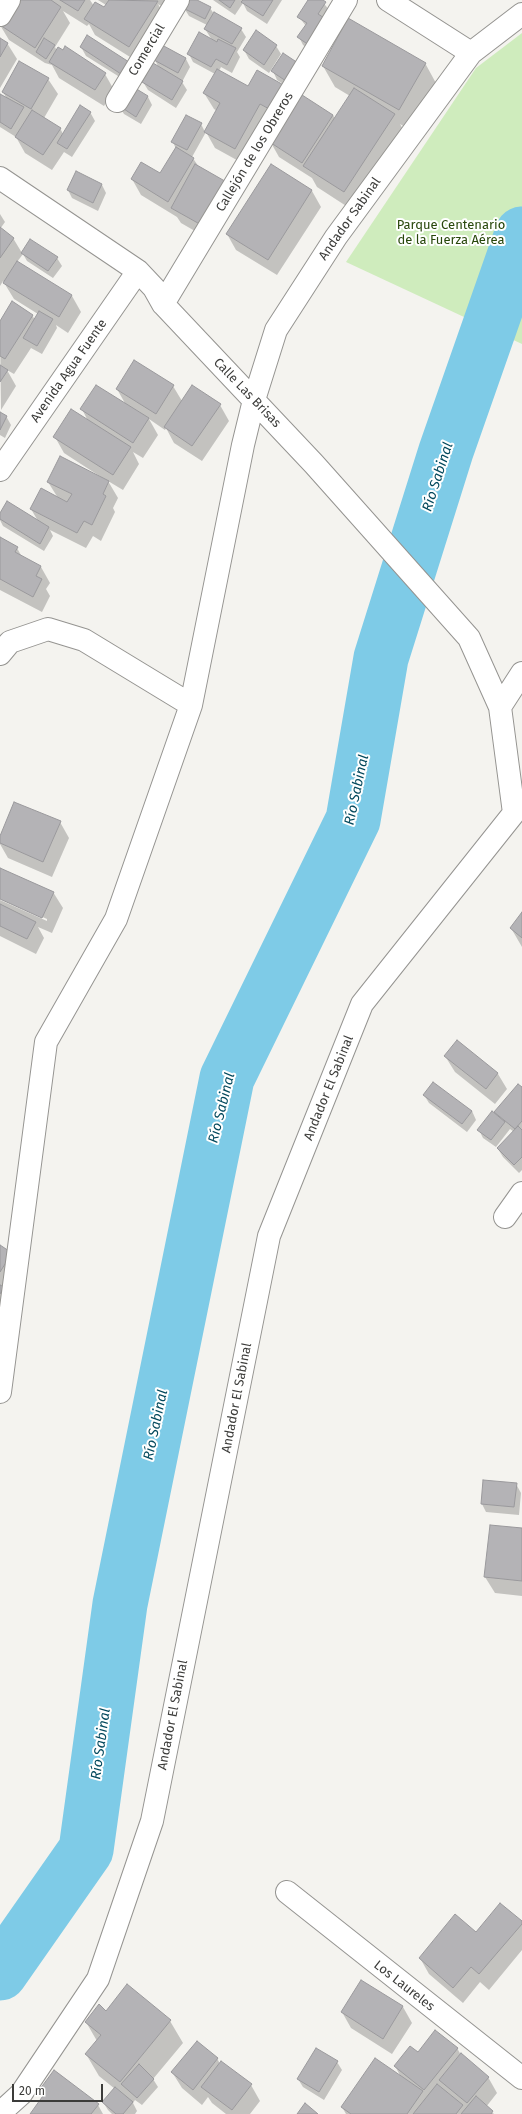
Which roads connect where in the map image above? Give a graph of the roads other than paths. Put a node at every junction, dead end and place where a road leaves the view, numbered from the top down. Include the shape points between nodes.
1 (9, 0) edge
2 (178, 0) edge
3 (346, 0) edge
4 (388, 0) edge
5 (522, 14) edge
6 (0, 15) edge
7 (471, 53) junction
8 (117, 101) dead end
9 (0, 178) edge
10 (138, 271) junction
11 (163, 304) junction
12 (254, 400) junction
13 (0, 470) edge
14 (0, 654) edge
15 (522, 673) edge
16 (191, 705) junction
17 (500, 707) junction
18 (518, 816) edge
19 (522, 1193) edge
20 (505, 1217) dead end
21 (0, 1392) edge
22 (287, 1892) dead end
23 (522, 2078) edge
24 (0, 2113) edge

1 - 6 street
2 - 8 street, Comercial
3 - 11 street, Callejón de los Obreros
4 - 7 street
5 - 7 street, Andador Sabinal
7 - 12 street, Andador Sabinal via 336,237 276,330
9 - 10 street, Calle Las Brisas
10 - 11 street, Calle Las Brisas via 154,288
10 - 13 street, Avenida Agua Fuente
11 - 12 street, Calle Las Brisas
12 - 16 street, Andador Sabinal via 241,453
12 - 17 street, Calle Las Brisas via 469,638
14 - 16 street via 10,642 48,629 84,640
15 - 17 street
16 - 21 street, Andador Sabinal via 116,919 46,1042
17 - 18 street, Andador El Sabinal
18 - 24 street, Andador El Sabinal via 362,1004 269,1236 152,1821 98,1980 21,2094
19 - 20 street
22 - 23 street, Los Laureles

